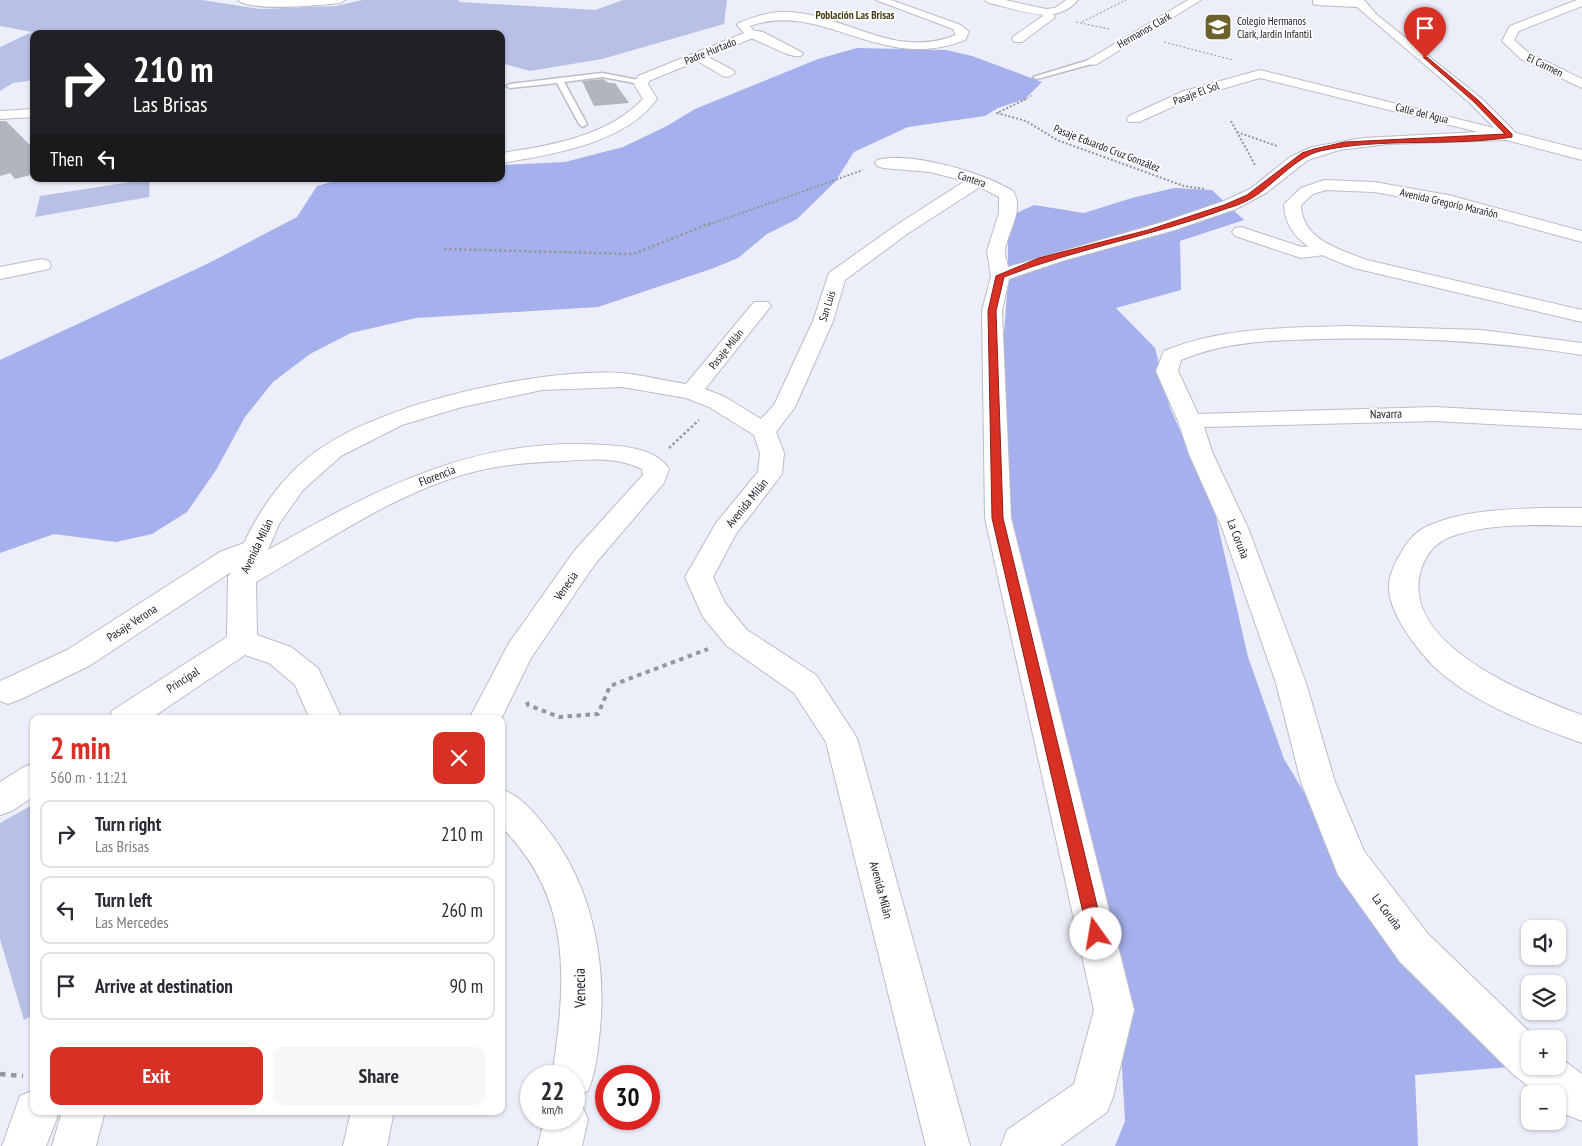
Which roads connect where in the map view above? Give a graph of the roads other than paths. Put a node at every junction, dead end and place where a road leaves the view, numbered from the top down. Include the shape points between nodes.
1 (242, 0) edge
2 (340, 0) edge
3 (881, 0) edge
4 (991, 0) edge
5 (1073, 0) edge
6 (1196, 0) edge
7 (1317, 2) dead end
8 (1359, 2) edge
9 (1582, 2) edge
10 (1046, 12) junction
11 (751, 34) junction
12 (1018, 39) dead end
13 (797, 52) dead end
14 (698, 56) junction
15 (1092, 61) joint
16 (728, 73) dead end
17 (1260, 74) joint
18 (1037, 78) dead end
19 (559, 80) junction
20 (640, 82) junction
21 (1582, 84) edge
22 (510, 86) dead end
23 (30, 113) edge
24 (0, 115) edge
25 (1134, 118) dead end
26 (583, 124) dead end
27 (1510, 135) junction
28 (1582, 155) edge
29 (505, 157) edge
30 (883, 163) road end
31 (977, 181) junction
32 (1241, 232) dead end
33 (1582, 238) edge
34 (1326, 250) junction
35 (42, 265) dead end
36 (0, 273) edge
37 (1000, 276) junction
38 (761, 306) dead end
39 (1582, 316) edge
40 (1582, 349) edge
41 (691, 392) junction
42 (1190, 420) junction
43 (1582, 422) edge
44 (764, 432) junction
45 (652, 464) joint
46 (1582, 517) edge
47 (254, 550) junction
48 (242, 577) junction
49 (242, 642) junction
50 (8, 691) dead end
51 (130, 715) edge
52 (324, 715) edge
53 (487, 715) edge
54 (1582, 729) edge
55 (30, 781) edge
56 (0, 800) edge
57 (505, 808) edge
58 (1521, 1052) edge
59 (574, 1065) edge
60 (1548, 1075) edge
61 (1582, 1100) edge
62 (35, 1115) edge
63 (83, 1115) edge
64 (372, 1115) edge
65 (564, 1130) edge
66 (24, 1146) edge
67 (74, 1146) edge
68 (365, 1146) edge
69 (560, 1146) edge
70 (948, 1146) edge
71 (1023, 1146) edge

1 - 2 street via 281,4
3 - 11 street, Padre Hurtado via 957,27 963,32 961,37 930,45 882,42 814,12 794,9 773,10 753,17 744,25
4 - 10 street
5 - 10 street via 1058,11
6 - 15 street, Hermanos Clark
7 - 8 street
8 - 27 street via 1476,101
9 - 21 street, El Carmen via 1514,29 1508,40 1525,56
10 - 12 street via 1048,17
11 - 13 street
11 - 14 street, Padre Hurtado
14 - 16 street
14 - 20 street, Padre Hurtado via 649,75
15 - 18 lane
17 - 25 street, Pasaje El Sol via 1189,94
17 - 27 street, Calle del Agua
19 - 20 lane via 610,75
19 - 22 lane
19 - 26 lane
20 - 29 street via 650,99 642,111 630,119 581,139
23 - 24 street
27 - 28 street, Calle del Agua
27 - 37 street via 1345,144 1304,155 1266,186 1197,218 1042,260
30 - 31 street, Cantera via 903,162
31 - 37 street, Cantera via 998,188 1007,195 1008,213 996,251
31 - 44 street, San Luis via 836,277 823,321 784,407
32 - 34 street, Avenida Gregorio Marañón via 1301,253
33 - 34 street, Avenida Gregorio Marañón via 1417,193 1341,184 1324,185 1307,192 1292,204 1294,220 1304,236
34 - 39 street, Avenida Gregorio Marañón via 1361,264
35 - 36 street
37 - 71 street via 992,311 998,518 1114,1010 1092,1097
38 - 41 street, Pasaje Milán
40 - 42 street, La Coruña via 1480,336 1388,331 1233,338 1193,346 1172,356 1167,371
41 - 44 street, Avenida Milán via 717,402
41 - 47 street, Avenida Milán via 622,380 542,383 457,401 394,420 333,451 294,484 267,522
42 - 43 street, Navarra via 1429,414 1537,417
42 - 58 street, La Coruña via 1201,454 1235,528 1290,683 1318,782 1351,863 1414,948
44 - 70 street, Avenida Milán via 772,453 770,474 725,529 699,576 713,609 737,638 806,684 841,738
45 - 48 street, Florencia via 625,455 595,451 516,455 462,466 404,488
45 - 53 street, Venecia via 657,469 655,477 585,557 520,652
46 - 54 street via 1502,519 1455,526 1426,538 1409,559 1402,589 1415,620 1441,654 1476,681 1533,710
47 - 48 street, Avenida Milán
47 - 50 street, Pasaje Verona via 230,559 78,658
48 - 49 street, Avenida Milán
49 - 51 street, Principal
49 - 52 street via 280,654 307,677
55 - 56 street
57 - 59 street, Venecia via 525,825 548,855 566,892 579,950 582,1004
60 - 61 street
62 - 66 street
63 - 67 street
64 - 68 street
65 - 69 street

